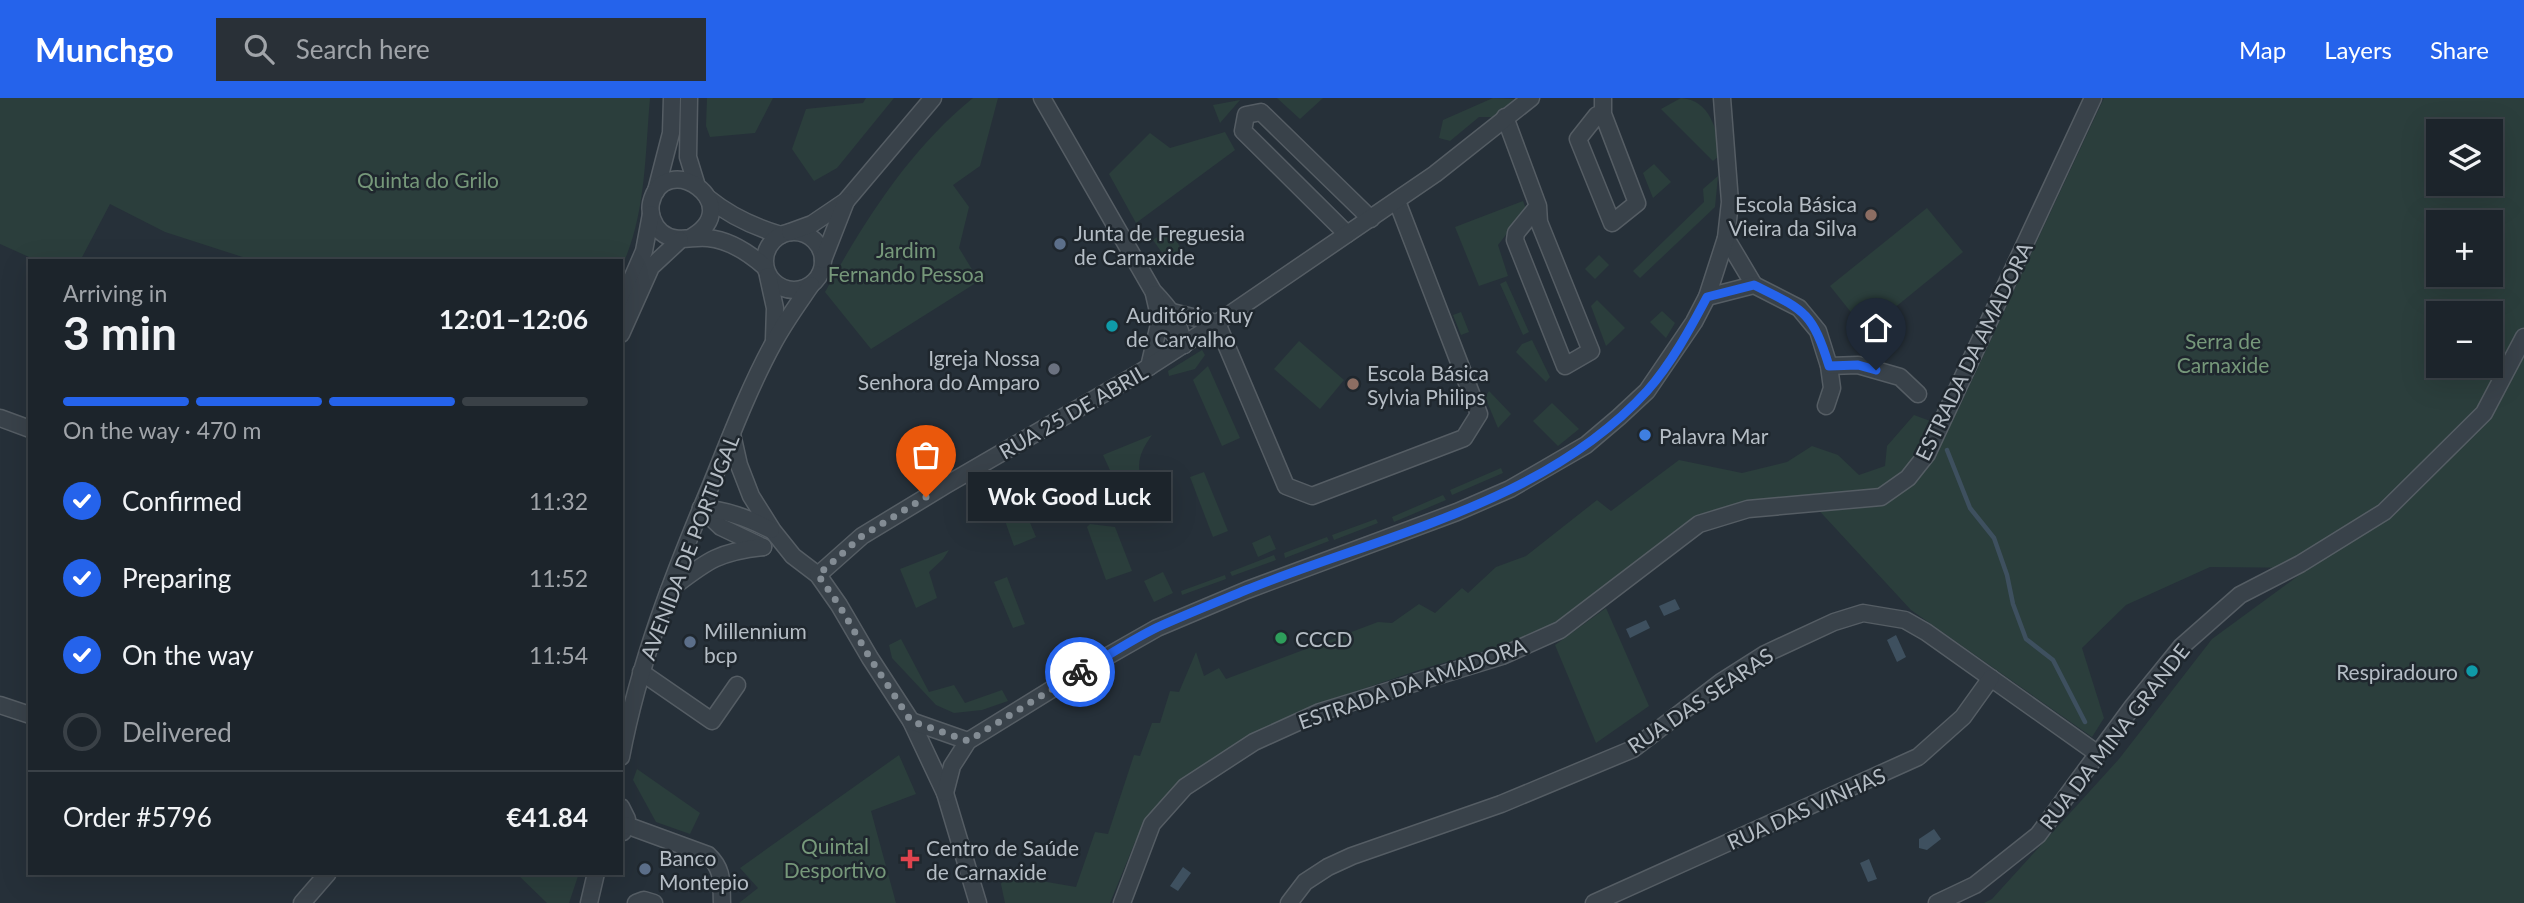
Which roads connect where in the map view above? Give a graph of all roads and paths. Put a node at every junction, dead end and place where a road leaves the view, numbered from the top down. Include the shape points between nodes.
1 (672, 98) edge
2 (689, 98) edge
3 (933, 98) edge
4 (1042, 98) edge
5 (1531, 98) edge
6 (1722, 98) edge
7 (2093, 98) edge
8 (1603, 106) edge
9 (1505, 117) junction
10 (1332, 181) junction
11 (696, 183) junction
12 (654, 195) junction
13 (708, 198) junction
14 (1313, 200) junction
15 (846, 201) junction
16 (1397, 201) junction
17 (1538, 206) junction
18 (651, 214) junction
19 (1371, 219) junction
20 (786, 233) junction
21 (1348, 234) junction
22 (685, 239) junction
23 (1726, 239) junction
24 (823, 260) junction
25 (767, 272) junction
26 (811, 285) junction
27 (1754, 285) junction
28 (1707, 297) junction
29 (623, 299) edge
30 (1166, 316) junction
31 (1217, 323) junction
32 (623, 330) edge
33 (2524, 338) edge
34 (773, 343) junction
35 (1184, 345) junction
36 (1829, 366) junction
37 (1149, 367) junction
38 (1918, 394) dead end
39 (1826, 406) dead end
40 (0, 418) edge
41 (28, 428) edge
42 (732, 435) junction
43 (701, 508) junction
44 (773, 531) junction
45 (763, 547) junction
46 (793, 556) junction
47 (818, 575) junction
48 (668, 592) junction
49 (641, 672) junction
50 (1992, 678) junction
51 (737, 685) dead end
52 (0, 705) edge
53 (28, 714) edge
54 (911, 721) junction
55 (968, 741) junction
56 (623, 748) edge
57 (2098, 754) junction
58 (945, 793) junction
59 (623, 810) edge
60 (624, 829) edge
61 (326, 875) edge
62 (596, 875) edge
63 (302, 903) edge
64 (589, 903) edge
65 (636, 903) edge
66 (654, 903) edge
67 (722, 903) edge
68 (978, 903) edge
69 (1122, 903) edge
70 (1289, 903) edge
71 (1594, 903) edge
72 (1937, 903) edge

1 - 12 street via 671,133
2 - 11 street via 688,157
3 - 15 street
4 - 30 street
5 - 9 street, RUA 25 DE ABRIL
6 - 23 street via 1730,190
7 - 69 street, ESTRADA DA AMADORA via 1927,454 1908,478 1881,498 1748,509 1699,524 1560,630 1502,656 1320,712 1254,742 1185,787 1152,824
8 - 8 street via 1578,139 1612,223 1637,203
9 - 16 street, RUA 25 DE ABRIL
9 - 17 street
10 - 14 street via 1330,193
10 - 14 street via 1261,113 1246,115 1243,131
10 - 19 street
11 - 12 street via 668,182
11 - 13 street
12 - 18 street
13 - 20 street via 755,227
13 - 22 street via 711,207 706,226
14 - 21 street
15 - 20 street via 812,224
15 - 24 street
16 - 19 street, RUA 25 DE ABRIL
16 - 31 street via 1479,414 1464,438 1311,496 1286,486
17 - 17 street via 1515,240 1565,366 1591,351 1539,222
18 - 22 street via 661,232
18 - 29 street via 644,251
19 - 21 street, RUA 25 DE ABRIL
20 - 24 street via 809,236
20 - 25 street via 768,248
21 - 31 street, RUA 25 DE ABRIL
22 - 25 street via 718,239 738,247
22 - 32 street via 651,267
23 - 27 street
23 - 28 street
24 - 26 street
25 - 26 street via 783,289
25 - 34 street, AVENIDA DE PORTUGAL via 775,309
26 - 34 street, AVENIDA DE PORTUGAL
27 - 28 street
27 - 36 street via 1799,308 1818,331
28 - 55 street via 1647,391 1586,445 1548,468 1457,513 1157,628
30 - 31 street
30 - 35 street
30 - 37 street
31 - 35 street, RUA 25 DE ABRIL
33 - 57 street, RUA DA MINA GRANDE via 2484,413 2384,512 2240,595 2180,647
34 - 42 street, AVENIDA DE PORTUGAL
35 - 37 street, RUA 25 DE ABRIL
36 - 38 street via 1858,365 1900,377
36 - 39 street via 1832,388
37 - 47 street, RUA 25 DE ABRIL via 862,536
40 - 41 street
42 - 43 street, AVENIDA DE PORTUGAL
42 - 44 street via 745,484
43 - 44 street via 738,514
43 - 45 street via 721,527
43 - 48 street, AVENIDA DE PORTUGAL
44 - 46 street
45 - 46 street
45 - 48 street via 710,559
46 - 47 street
47 - 54 street
48 - 49 street, AVENIDA DE PORTUGAL
49 - 51 street via 712,722
49 - 56 street, AVENIDA DE PORTUGAL
50 - 57 street, RUA DAS SEARAS
50 - 70 street, RUA DAS SEARAS via 1905,620 1863,613 1833,622 1765,654 1633,749 1501,804 1352,856 1305,882
50 - 71 street, RUA DAS VINHAS via 1963,717 1917,757
52 - 53 street
54 - 55 street
54 - 58 street
55 - 58 street via 951,766
57 - 72 street, RUA DA MINA GRANDE via 2038,835 1975,885
58 - 68 street
59 - 60 street
60 - 67 street via 708,855 718,864
61 - 63 street
62 - 64 street
65 - 66 street

